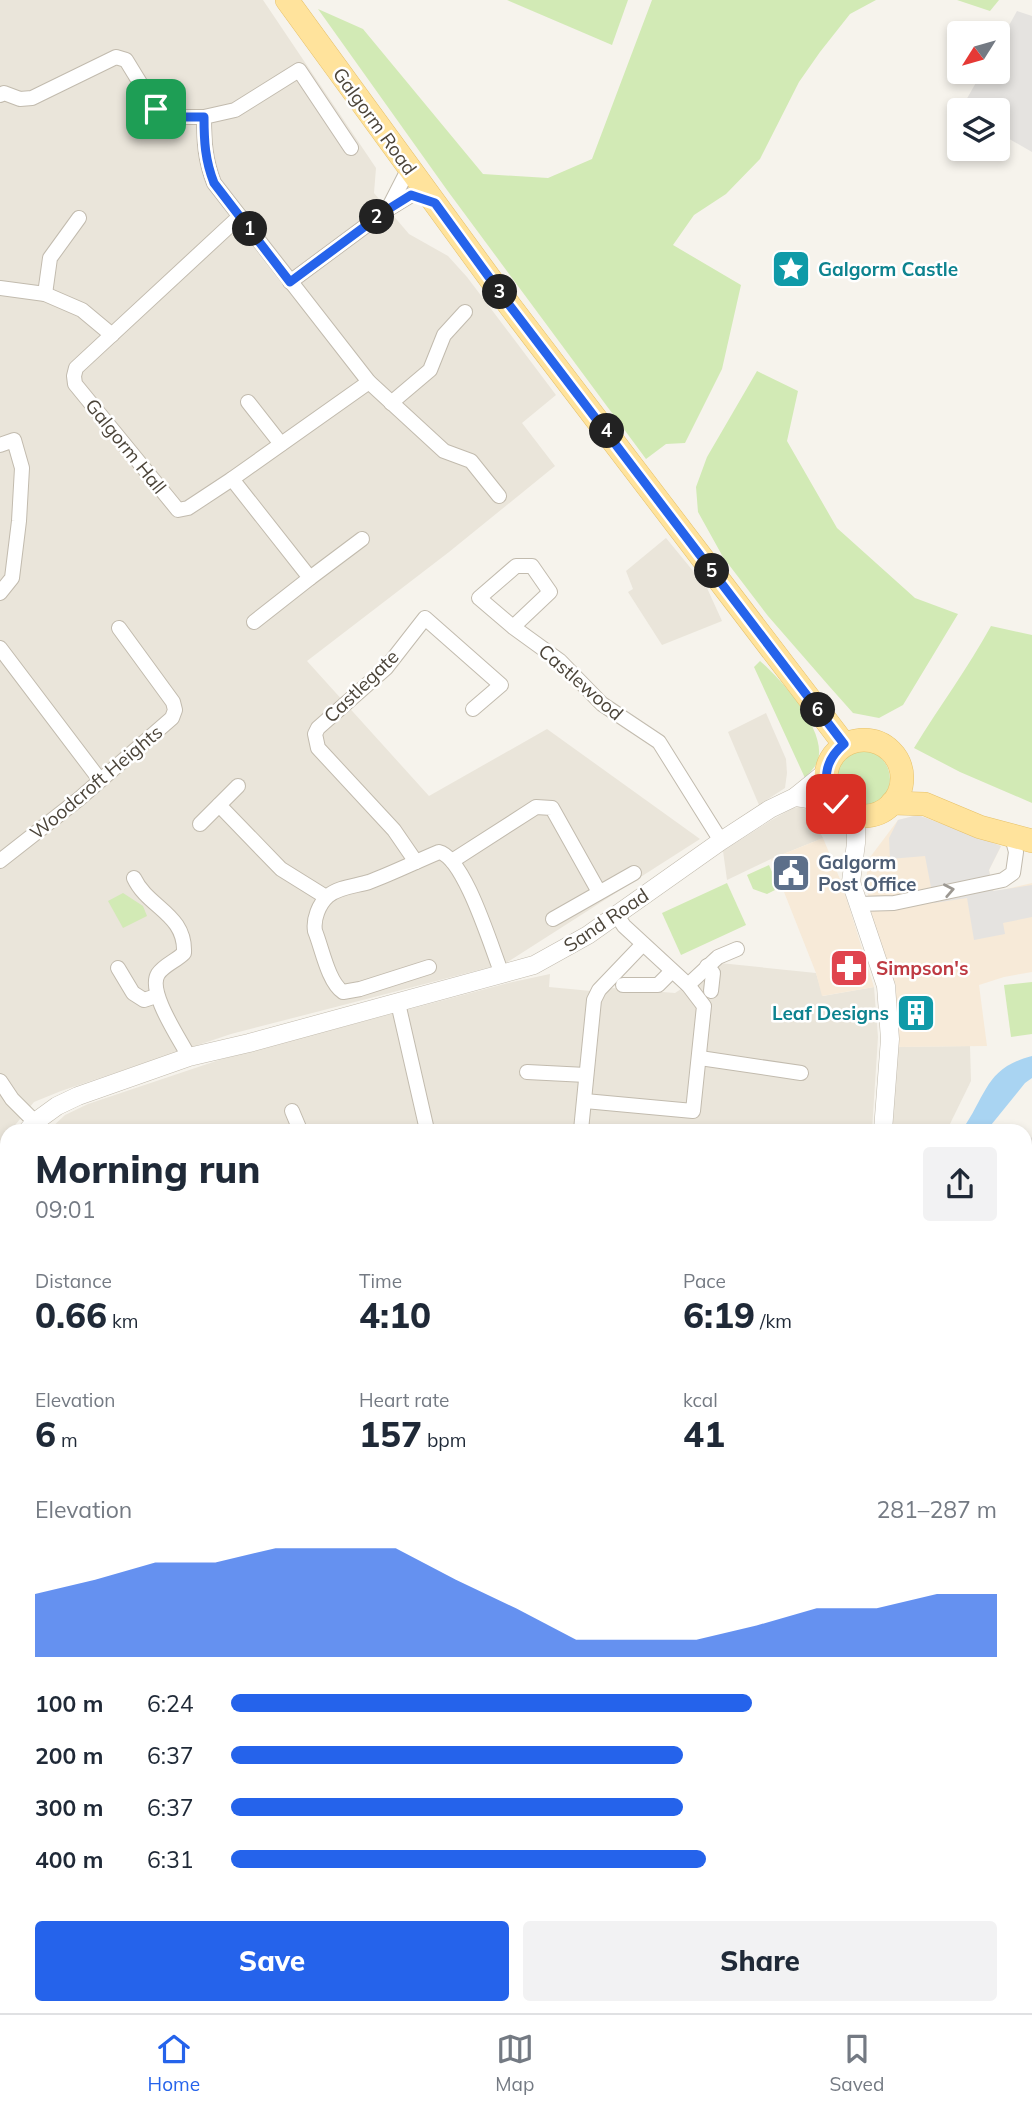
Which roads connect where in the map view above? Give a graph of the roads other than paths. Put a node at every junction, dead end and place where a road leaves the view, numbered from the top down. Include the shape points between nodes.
1 (287, 0) edge
2 (0, 95) edge
3 (204, 117) junction
4 (351, 148) dead end
5 (409, 168) junction
6 (423, 195) junction
7 (387, 210) junction
8 (240, 216) junction
9 (79, 218) dead end
10 (290, 282) junction
11 (0, 288) edge
12 (45, 294) junction
13 (465, 312) dead end
14 (112, 335) junction
15 (369, 382) junction
16 (248, 401) dead end
17 (391, 403) junction
18 (281, 444) junction
19 (0, 445) edge
20 (232, 479) junction
21 (499, 496) dead end
22 (362, 539) dead end
23 (7, 564) edge
24 (310, 578) junction
25 (0, 593) edge
26 (254, 622) dead end
27 (513, 626) junction
28 (118, 628) dead end
29 (2, 656) edge
30 (473, 709) dead end
31 (844, 744) junction
32 (901, 769) junction
33 (826, 772) junction
34 (100, 780) junction
35 (238, 786) dead end
36 (795, 797) junction
37 (891, 803) junction
38 (925, 804) junction
39 (219, 805) junction
40 (846, 809) junction
41 (200, 824) dead end
42 (1022, 839) edge
43 (720, 841) junction
44 (0, 861) edge
45 (452, 861) junction
46 (416, 862) junction
47 (634, 873) dead end
48 (134, 878) dead end
49 (599, 892) junction
50 (326, 897) junction
51 (858, 904) junction
52 (616, 914) junction
53 (553, 919) dead end
54 (643, 944) junction
55 (737, 949) dead end
56 (707, 966) junction
57 (429, 967) dead end
58 (118, 968) dead end
59 (672, 971) junction
60 (502, 974) junction
61 (623, 985) dead end
62 (688, 985) junction
63 (712, 991) dead end
64 (156, 996) junction
65 (398, 1003) junction
66 (189, 1057) junction
67 (699, 1058) junction
68 (527, 1072) dead end
69 (801, 1073) dead end
70 (586, 1075) junction
71 (0, 1081) edge
72 (584, 1101) junction
73 (292, 1111) dead end
74 (31, 1124) edge
75 (34, 1124) edge
76 (297, 1124) edge
77 (426, 1124) edge
78 (582, 1124) edge
79 (883, 1124) edge

1 - 5 main road, Galgorm Road
2 - 3 street via 32,97 116,57 126,60 156,109 173,117
3 - 4 street via 235,110 299,70
3 - 8 street via 207,165 214,183
5 - 6 main road, Galgorm Road
5 - 7 street
6 - 7 street
6 - 31 main road, Galgorm Road
7 - 10 street
8 - 10 street
8 - 14 street, Galgorm Hall
9 - 12 street via 50,258
10 - 15 street
11 - 12 street
12 - 14 street via 82,310
13 - 17 street via 444,335 430,370
14 - 20 street, Galgorm Hall via 76,368 75,384 178,510
15 - 17 street
15 - 18 street, Galgorm Hall
16 - 18 street
17 - 21 street via 444,451 471,461
18 - 20 street, Galgorm Hall
19 - 23 street via 14,440 23,468
20 - 24 street
22 - 24 street
23 - 25 street via 12,578
24 - 26 street
27 - 27 street, Castlewood via 550,592 532,565 516,566 479,598
27 - 43 street, Castlewood via 560,661 602,704 659,742
28 - 34 street, Woodcroft Heights via 175,710 172,718
29 - 34 street
30 - 46 street, Castlegate via 501,685 425,618 386,668 315,734 318,748 394,830
31 - 32 main road via 856,740 880,743 890,749
31 - 33 main road
32 - 37 main road via 900,791
32 - 38 main road
33 - 36 street, Sand Road
33 - 40 main road via 826,784
34 - 44 street, Woodcroft Heights
35 - 39 street
36 - 40 street
36 - 43 street, Sand Road
37 - 38 main road
37 - 40 main road via 877,813
38 - 42 main road
39 - 41 street
39 - 50 street via 281,869
40 - 51 street via 856,844 851,882
51 -> 42 street via 894,903 1003,880 1013,873
43 - 52 street, Sand Road
45 - 46 street via 439,852
45 - 49 street via 536,807 552,808
45 - 60 street via 476,905
46 - 50 street
47 - 49 street
48 - 64 street via 144,894 170,914 185,939 184,953 159,972
49 - 53 street
50 - 57 street via 314,923 332,978 343,992
51 - 79 street via 886,986 890,1039
52 - 54 street
52 - 60 street, Sand Road via 534,965
54 - 59 street
54 - 70 street via 594,1000
55 - 56 street
56 - 62 street
56 - 63 street via 713,973
58 - 64 street via 136,997
59 - 61 street via 658,985
59 - 62 street
60 - 65 street, Sand Road
62 - 67 street via 704,1006
64 - 66 street
65 - 66 street, Sand Road
65 - 77 street
66 - 75 street, Sand Road via 78,1096
67 - 69 street
67 - 72 street via 694,1111
68 - 70 street
70 - 72 street
71 - 74 street
72 - 78 street
73 - 76 street

